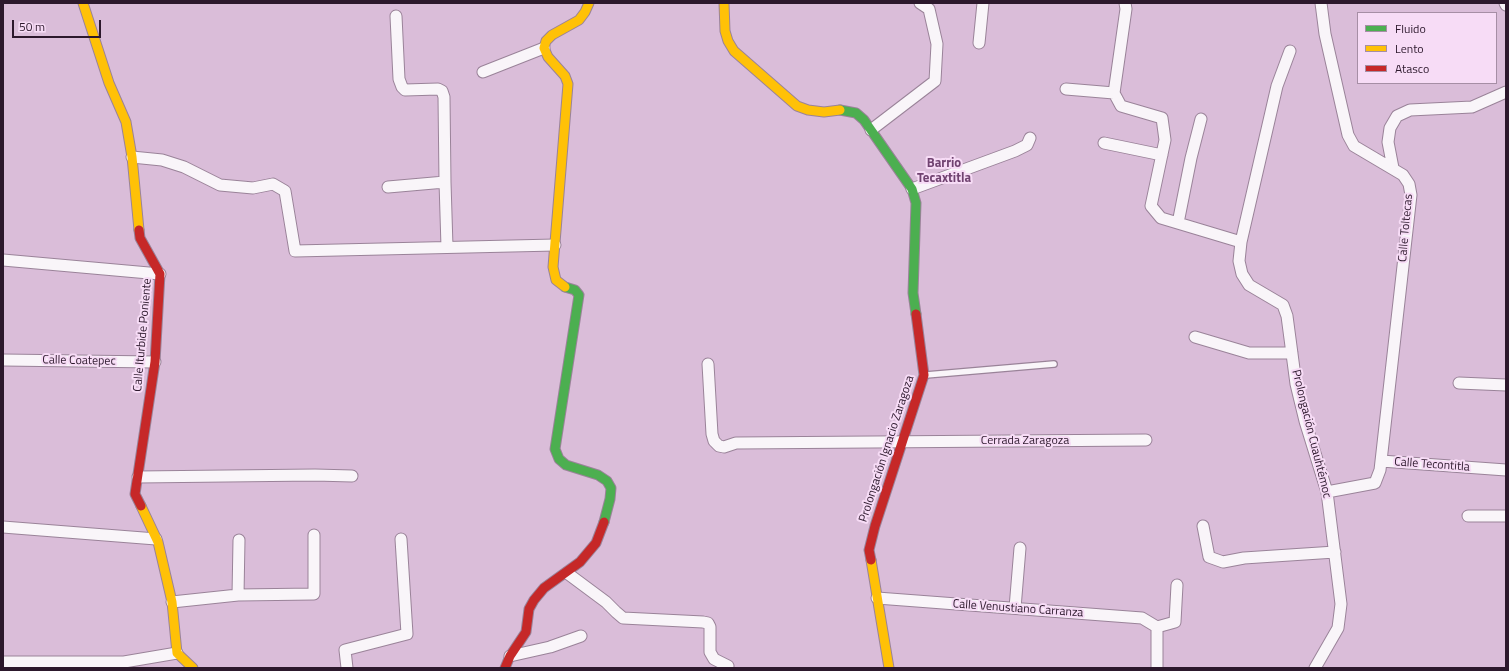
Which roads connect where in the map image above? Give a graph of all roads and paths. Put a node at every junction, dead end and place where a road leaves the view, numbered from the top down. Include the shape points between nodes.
1 (83, 3) edge
2 (589, 3) edge
3 (724, 3) edge
4 (920, 3) edge
5 (983, 3) edge
6 (1125, 3) edge
7 (1321, 3) edge
8 (396, 16) dead end
9 (979, 43) dead end
10 (544, 48) junction
11 (1290, 51) dead end
12 (483, 72) dead end
13 (1066, 89) dead end
14 (1506, 92) edge
15 (1114, 93) junction
16 (1201, 119) dead end
17 (871, 130) junction
18 (1030, 138) dead end
19 (1104, 143) dead end
20 (1162, 154) junction
21 (132, 157) junction
22 (1393, 168) junction
23 (445, 182) junction
24 (388, 187) dead end
25 (912, 189) junction
26 (1178, 223) junction
27 (1241, 242) junction
28 (555, 245) junction
29 (447, 247) junction
30 (3, 260) edge
31 (160, 274) junction
32 (1195, 337) dead end
33 (1292, 353) junction
34 (3, 360) edge
35 (155, 362) junction
36 (708, 364) dead end
37 (1054, 364) dead end
38 (924, 375) junction
39 (1459, 383) dead end
40 (1506, 385) edge
41 (1146, 440) dead end
42 (903, 442) junction
43 (1381, 461) junction
44 (1506, 470) edge
45 (352, 476) dead end
46 (138, 478) junction
47 (1327, 492) junction
48 (1468, 516) dead end
49 (1506, 516) edge
50 (1203, 526) dead end
51 (3, 527) edge
52 (314, 535) dead end
53 (156, 539) junction
54 (239, 540) dead end
55 (401, 540) dead end
56 (1020, 548) dead end
57 (1335, 552) junction
58 (567, 573) junction
59 (1177, 585) dead end
60 (238, 595) junction
61 (877, 598) junction
62 (172, 602) junction
63 (1014, 608) junction
64 (1157, 627) junction
65 (581, 636) dead end
66 (176, 653) junction
67 (510, 656) junction
68 (3, 662) edge
69 (124, 665) edge
70 (728, 666) dead end
71 (191, 667) edge
72 (347, 668) edge
73 (505, 668) edge
74 (889, 668) edge
75 (1157, 668) edge
76 (1315, 668) edge

1 - 21 street, Calle Iturbide Poniente via 109,83 126,122
2 - 10 street via 579,20 552,35
3 - 17 street, Prolongación Ignacio Zaragoza via 725,31 734,51 797,106 824,112 844,110 856,113
4 - 17 street via 929,9 937,44 935,81
5 - 9 street
6 - 15 street
7 - 22 street, Calle Toltecas via 1325,34 1348,134 1354,146
8 - 23 street via 399,79 402,87 405,90 438,89 444,97
10 - 12 street
10 - 28 street via 568,84
11 - 27 street via 1277,86
13 - 15 street
14 - 22 street via 1472,107 1410,110 1397,116 1390,128 1388,142
15 - 20 street via 1121,106 1162,118 1165,140
16 - 26 street
17 - 25 street, Prolongación Ignacio Zaragoza
18 - 25 street via 1027,145 1015,151
19 - 20 street
20 - 26 street via 1151,206 1161,218
21 - 29 street via 162,160 220,186 253,188 273,184 285,191 295,251
21 - 31 street, Calle Iturbide Poniente via 140,238
22 - 43 street, Calle Toltecas via 1403,175 1409,184 1411,195
23 - 24 street
23 - 29 street
25 - 38 street, Prolongación Ignacio Zaragoza via 916,202 914,293
26 - 27 street
27 - 33 street, Prolongación Cuauhtémoc via 1239,261 1242,274 1249,286 1283,305
28 - 29 street
28 - 58 street via 553,267 556,280 564,287 575,290 579,295 555,449 559,459 566,465 598,475 607,481 610,488 606,520 596,543
30 - 31 street
31 - 35 street, Calle Iturbide Poniente
32 - 33 street via 1249,353
33 - 47 street, Prolongación Cuauhtémoc via 1296,384
34 - 35 street, Calle Coatepec
35 - 46 street, Calle Iturbide Poniente
36 - 42 street, Cerrada Zaragoza via 712,434 719,446 736,443
37 - 38 lane
38 - 42 street, Prolongación Ignacio Zaragoza
39 - 40 street
41 - 42 street, Cerrada Zaragoza
42 - 61 street, Prolongación Ignacio Zaragoza via 869,550
43 - 44 street, Calle Tecontitla
43 - 47 street, Calle Tecontitla via 1375,483
45 - 46 street
46 - 53 street, Calle Iturbide Poniente via 135,494
47 - 57 street, Prolongación Cuauhtémoc
48 - 49 street
50 - 57 street via 1209,557 1223,562 1244,558
51 - 53 street
52 - 60 street via 314,594
53 - 62 street, Calle Iturbide Poniente
54 - 60 street
55 - 72 street via 407,634 345,650
56 - 63 street
57 - 76 street, Prolongación Cuauhtémoc via 1341,604 1338,628
58 - 67 street via 544,588 534,600 529,609 526,632
58 - 70 street via 624,618 708,624 710,652 714,659
59 - 64 street via 1175,622
60 - 62 street
61 - 63 street, Calle Venustiano Carranza
61 - 74 street, Prolongación Ignacio Zaragoza
62 - 66 street, Calle Iturbide Poniente
63 - 64 street, Calle Venustiano Carranza via 1142,618
64 - 75 street
65 - 67 street via 550,648
66 - 69 street
66 - 71 street
67 - 73 street
68 - 69 street

